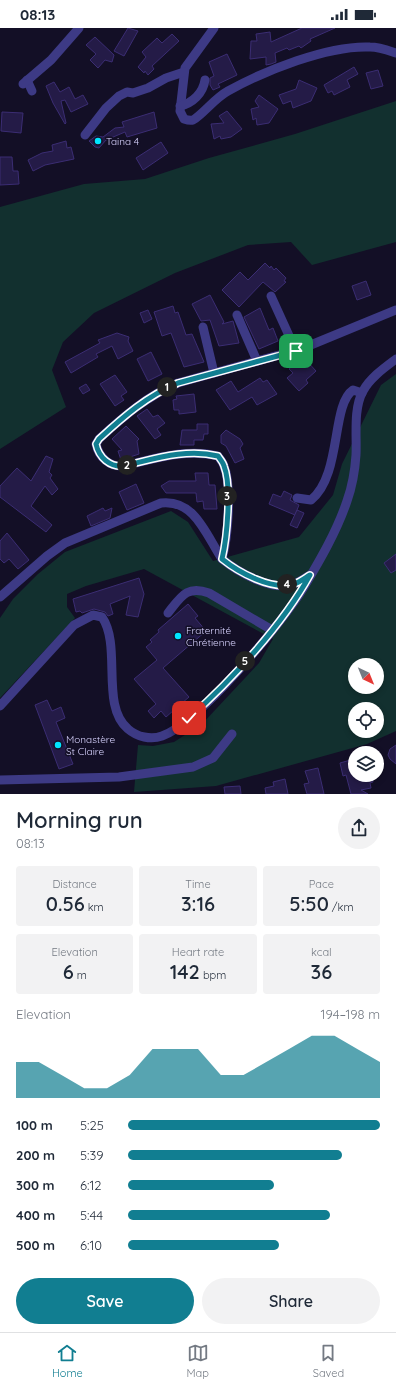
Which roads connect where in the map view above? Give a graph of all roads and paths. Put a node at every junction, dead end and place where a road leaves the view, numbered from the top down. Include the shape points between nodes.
1 (79, 28) edge
2 (214, 28) edge
3 (396, 53) edge
4 (184, 72) junction
5 (205, 80) dead end
6 (32, 91) dead end
7 (180, 106) junction
8 (85, 135) dead end
9 (271, 296) dead end
10 (396, 310) edge
11 (237, 315) dead end
12 (203, 327) dead end
13 (296, 351) junction
14 (396, 359) edge
15 (257, 362) junction
16 (214, 373) junction
17 (362, 393) junction
18 (297, 498) dead end
19 (222, 559) junction
20 (310, 575) junction
21 (0, 597) edge
22 (168, 613) dead end
23 (272, 630) junction
24 (0, 705) edge
25 (232, 734) dead end
26 (0, 780) edge

1 - 6 street via 51,60 25,82
2 - 4 street
3 - 7 street via 358,47 290,64 230,90 211,102 192,120 181,116
4 - 7 street
4 - 8 street via 148,88 119,96
5 - 7 street via 204,88 190,104
9 - 13 street
10 - 13 street
11 - 15 street
12 - 16 street
13 - 15 street
14 - 17 street via 369,383
15 - 16 street
16 - 19 street via 156,392 130,410 96,444 104,458 113,466 186,453 205,452 218,456 224,466 227,488 227,526
17 - 18 street via 353,390 345,400 330,470 319,492 311,500
17 - 20 street via 358,405 356,457 347,500 336,528
19 - 20 street via 233,568 259,581 278,585 293,584
19 - 21 street via 195,516 185,507 172,502 161,503 65,543
20 - 23 street
22 - 23 street via 190,590 201,590
23 - 24 street via 226,684 170,733 160,737 145,738 136,735 121,720 112,684 112,640 102,617 93,615 74,624
25 - 26 street via 213,758 193,767 119,777

